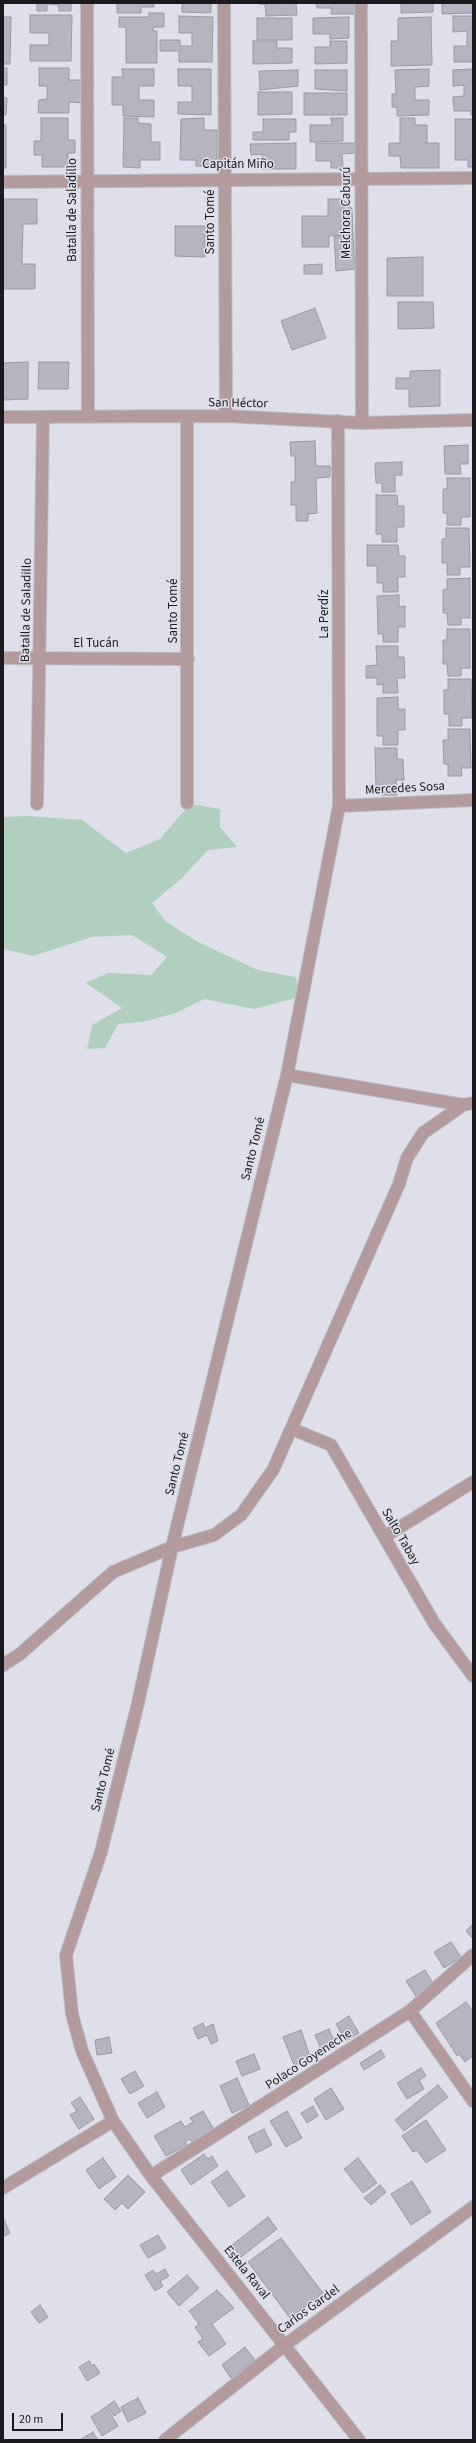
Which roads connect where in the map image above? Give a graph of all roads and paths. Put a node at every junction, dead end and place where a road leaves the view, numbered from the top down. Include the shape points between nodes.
1 (86, 3) edge
2 (224, 3) edge
3 (361, 3) edge
4 (361, 178) junction
5 (473, 178) edge
6 (87, 180) junction
7 (225, 180) junction
8 (3, 182) edge
9 (226, 416) junction
10 (3, 417) edge
11 (43, 417) junction
12 (88, 417) junction
13 (187, 418) junction
14 (473, 420) edge
15 (338, 421) junction
16 (362, 423) junction
17 (3, 658) edge
18 (40, 658) junction
19 (188, 659) junction
20 (473, 800) edge
21 (187, 803) dead end
22 (37, 804) dead end
23 (339, 806) junction
24 (287, 1075) junction
25 (468, 1104) edge
26 (292, 1429) junction
27 (473, 1482) edge
28 (384, 1537) junction
29 (172, 1547) junction
30 (3, 1665) edge
31 (473, 1676) edge
32 (473, 1955) edge
33 (410, 2012) junction
34 (473, 2101) edge
35 (113, 2121) junction
36 (151, 2176) junction
37 (3, 2188) edge
38 (473, 2207) edge
39 (285, 2345) junction
40 (165, 2440) edge
41 (359, 2440) edge

1 - 6 street, Batalla de Saladillo
2 - 7 street, Santo Tomé
3 - 4 street, Melchora Caburú
4 - 5 street, Capitán Miño
4 - 7 street, Capitán Miño
4 - 16 street, Melchora Caburú
6 - 7 street, Capitán Miño
6 - 8 street, Capitán Miño
6 - 12 street, Batalla de Saladillo
7 - 9 street, Santo Tomé
9 - 13 street, San Héctor
9 - 15 street, San Héctor
10 - 11 street, San Héctor
11 - 12 street, San Héctor
11 - 18 street, Batalla de Saladillo
12 - 13 street, San Héctor
13 - 19 street, Santo Tomé
14 - 16 street, San Héctor
15 - 16 street, San Héctor
15 - 23 street, La Perdíz
17 - 18 street, El Tucán
18 - 19 street, El Tucán
18 - 22 street, Batalla de Saladillo
19 - 21 street, Santo Tomé
20 - 23 street, Mercedes Sosa
23 - 24 street, Santo Tomé
24 - 25 street
24 - 29 street, Santo Tomé
25 - 26 street via 423,1133 407,1158 399,1184
26 - 28 street, Salto Tabay via 331,1445
26 - 29 street via 274,1470 241,1515 214,1535
27 - 28 street
28 - 31 street, Salto Tabay via 434,1623
29 - 30 street via 113,1572 20,1654
29 - 35 street, Santo Tomé via 138,1703 100,1852 66,1955 72,2014 82,2051
32 - 33 street, Polaco Goyeneche
33 - 34 street
33 - 36 street, Polaco Goyeneche
35 - 36 street, Estela Raval
35 - 37 street
36 - 39 street, Estela Raval
38 - 39 street, Carlos Gardel
39 - 40 street, Carlos Gardel
39 - 41 street, Estela Raval

